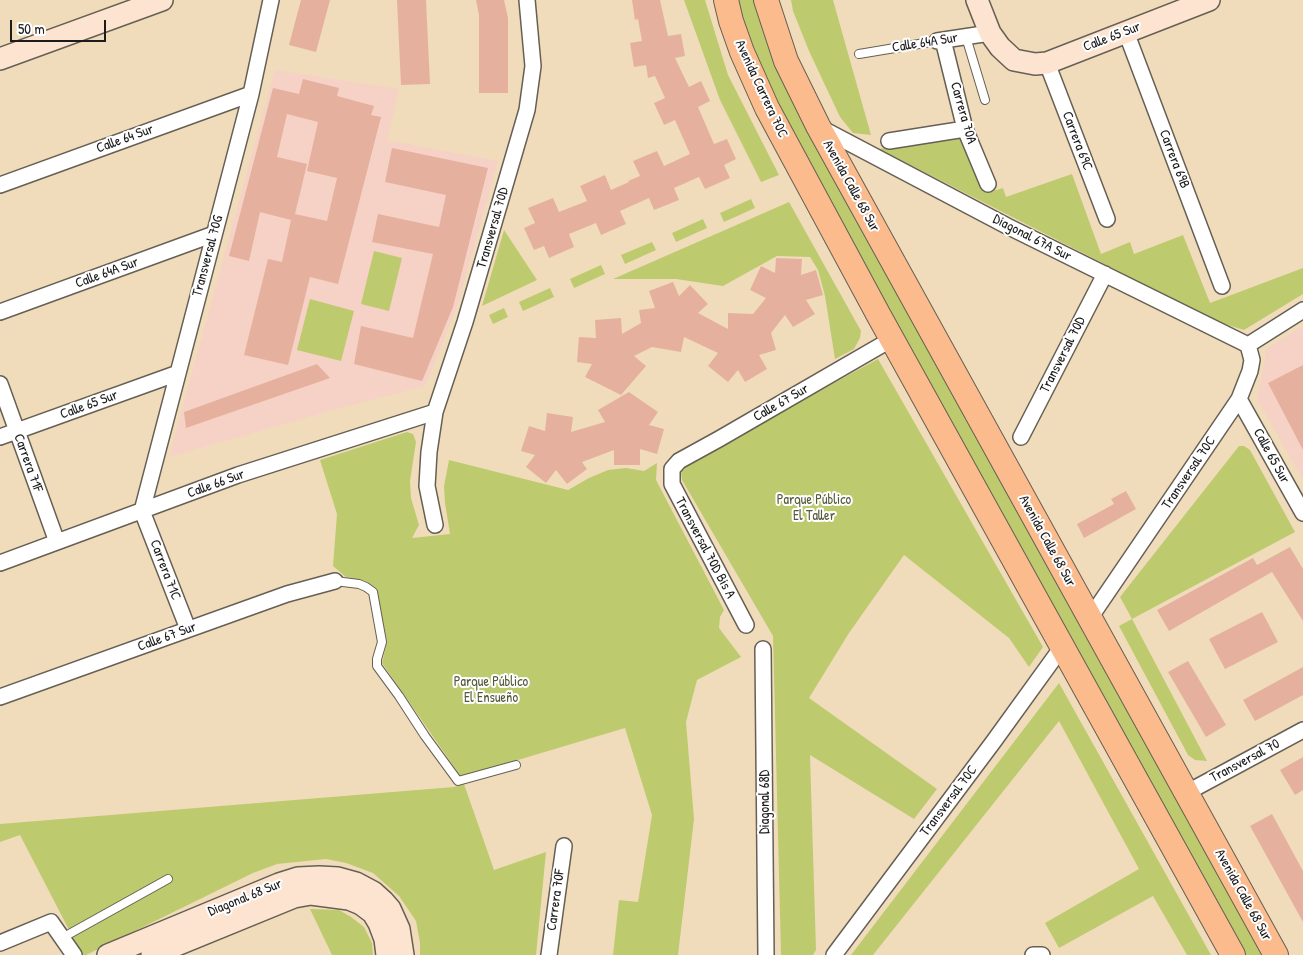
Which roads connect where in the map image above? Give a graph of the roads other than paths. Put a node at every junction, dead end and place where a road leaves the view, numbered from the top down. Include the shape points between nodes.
1 (162, 0) edge
2 (271, 0) edge
3 (527, 0) edge
4 (726, 0) edge
5 (766, 0) edge
6 (977, 0) edge
7 (1209, 0) edge
8 (1126, 32) junction
9 (990, 33) junction
10 (966, 37) junction
11 (940, 41) junction
12 (859, 54) dead end
13 (0, 59) edge
14 (1047, 63) junction
15 (251, 94) junction
16 (986, 100) dead end
17 (818, 126) junction
18 (965, 129) junction
19 (890, 141) dead end
20 (988, 184) dead end
21 (0, 185) edge
22 (1107, 219) dead end
23 (214, 234) junction
24 (1105, 274) junction
25 (1222, 286) dead end
26 (1303, 310) edge
27 (0, 312) edge
28 (892, 339) junction
29 (1248, 345) junction
30 (178, 373) junction
31 (0, 384) edge
32 (1239, 399) junction
33 (435, 412) junction
34 (17, 431) junction
35 (1020, 436) dead end
36 (0, 437) edge
37 (672, 468) joint
38 (142, 511) junction
39 (1303, 513) edge
40 (435, 525) dead end
41 (56, 542) junction
42 (0, 563) edge
43 (335, 581) joint
44 (1090, 618) junction
45 (746, 625) dead end
46 (188, 630) junction
47 (1062, 647) junction
48 (764, 649) dead end
49 (0, 697) edge
50 (1303, 730) edge
51 (516, 765) dead end
52 (1186, 793) junction
53 (564, 846) dead end
54 (168, 879) dead end
55 (378, 907) junction
56 (62, 938) junction
57 (0, 943) edge
58 (74, 955) edge
59 (108, 955) edge
60 (152, 955) edge
61 (387, 955) edge
62 (403, 955) edge
63 (549, 955) edge
64 (766, 955) edge
65 (834, 955) edge
66 (1033, 955) edge
67 (1041, 955) edge
68 (1233, 955) edge
69 (1276, 955) edge

1 - 13 street
2 - 15 street, Transversal 70G
3 - 33 street, Transversal 70D via 533,66 527,110
4 - 28 main road, Avenida Carrera 70C via 752,78
5 - 17 main road via 786,61
6 - 9 street
7 - 8 street, Calle 65 Sur
8 - 14 street, Calle 65 Sur
8 - 25 street, Carrera 69B
9 - 10 street, Calle 64A Sur
9 - 14 street, Calle 65 Sur via 1014,60
10 - 11 street, Calle 64A Sur
10 - 16 lane
11 - 12 lane, Calle 64A Sur
11 - 18 street, Carrera 70A
14 - 22 street, Carrera 69C
15 - 21 street, Calle 64 Sur
15 - 23 street, Transversal 70G
17 - 24 street, Diagonal 67A Sur
17 - 44 main road, Avenida Calle 68 Sur
18 - 19 street
18 - 20 street, Carrera 70A
23 - 27 street, Calle 64A Sur
23 - 30 street, Transversal 70G
24 - 29 street, Diagonal 67A Sur
24 - 35 street, Transversal 70D
26 - 29 street
28 - 37 street, Calle 67 Sur
28 - 47 main road
29 - 32 street, Transversal 70C via 1252,360
30 - 34 street, Calle 65 Sur
30 - 38 street, Transversal 70G
31 - 34 street, Carrera 71F
32 - 39 street, Calle 65 Sur
32 - 44 street, Transversal 70C
33 - 38 street, Calle 66 Sur via 238,475
33 - 40 street, Transversal 70D via 427,486
34 - 36 street, Calle 65 Sur
34 - 41 street, Carrera 71F
37 - 45 street, Transversal 70D Bis A via 672,484
38 - 41 street, Calle 66 Sur
38 - 46 street, Carrera 71C
41 - 42 street, Calle 66 Sur
43 - 46 street, Calle 67 Sur via 287,594
43 - 51 lane via 359,584 373,592 382,642 377,666 458,781
44 - 52 main road, Avenida Calle 68 Sur
46 - 49 street, Calle 67 Sur
47 - 65 street, Transversal 70C
47 - 68 main road
48 - 64 street, Diagonal 68D
50 - 52 street, Transversal 70
52 - 69 main road, Avenida Calle 68 Sur
53 - 63 street, Carrera 70F
54 - 56 lane
55 - 59 street, Diagonal 68 Sur via 373,892 356,884 319,876 298,878
55 - 60 street, Diagonal 68 Sur via 332,896 311,894 294,897
55 - 61 street
55 - 62 street via 390,909 400,929
56 - 57 street via 51,922
56 - 58 street
66 - 67 street

